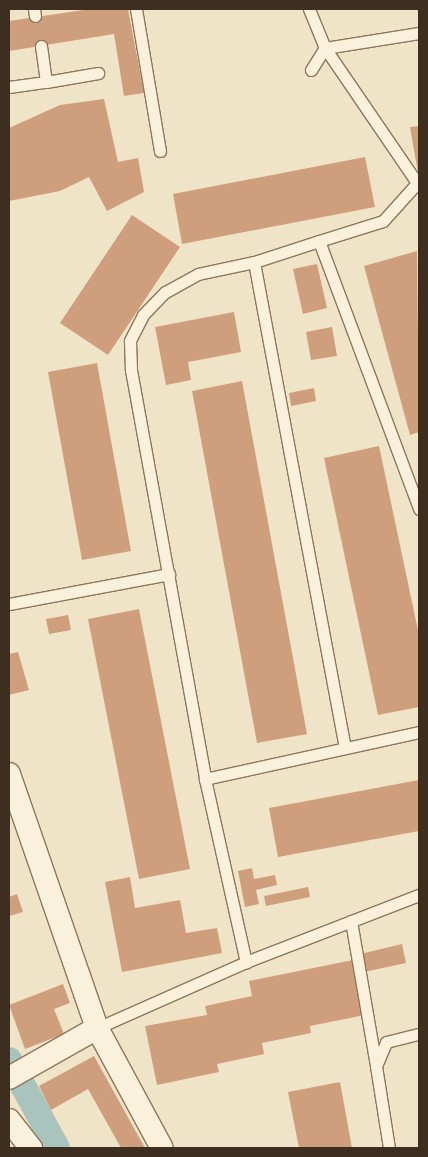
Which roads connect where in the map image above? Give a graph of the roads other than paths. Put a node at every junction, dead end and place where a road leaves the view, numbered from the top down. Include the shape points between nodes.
1 (136, 9) edge
2 (309, 9) edge
3 (419, 33) edge
4 (40, 46) dead end
5 (325, 48) junction
6 (311, 70) dead end
7 (98, 72) dead end
8 (46, 82) junction
9 (9, 87) edge
10 (160, 151) dead end
11 (418, 183) edge
12 (319, 241) junction
13 (254, 262) junction
14 (419, 509) edge
15 (169, 574) junction
16 (9, 604) edge
17 (419, 732) edge
18 (346, 747) junction
19 (9, 774) edge
20 (206, 779) junction
21 (419, 895) edge
22 (351, 921) junction
23 (246, 962) junction
24 (97, 1028) junction
25 (419, 1034) edge
26 (376, 1066) junction
27 (9, 1078) edge
28 (9, 1120) edge
29 (31, 1148) edge
30 (162, 1148) edge
31 (389, 1148) edge

1 - 10 lane
2 - 5 lane
3 - 5 lane
4 - 8 lane
5 - 6 lane
5 - 11 lane
7 - 8 lane
8 - 9 lane
11 - 12 lane via 383,221
12 - 13 lane
12 - 14 lane
13 - 15 lane via 198,274 166,292 142,315 130,341
13 - 18 lane
15 - 16 lane
15 - 20 lane
17 - 18 lane
18 - 20 lane
19 - 24 street
20 - 23 lane
21 - 22 lane
22 - 23 lane
22 - 26 lane
23 - 24 lane
24 - 27 street
24 - 30 street
25 - 26 lane via 386,1042
26 - 31 lane
28 - 29 street

